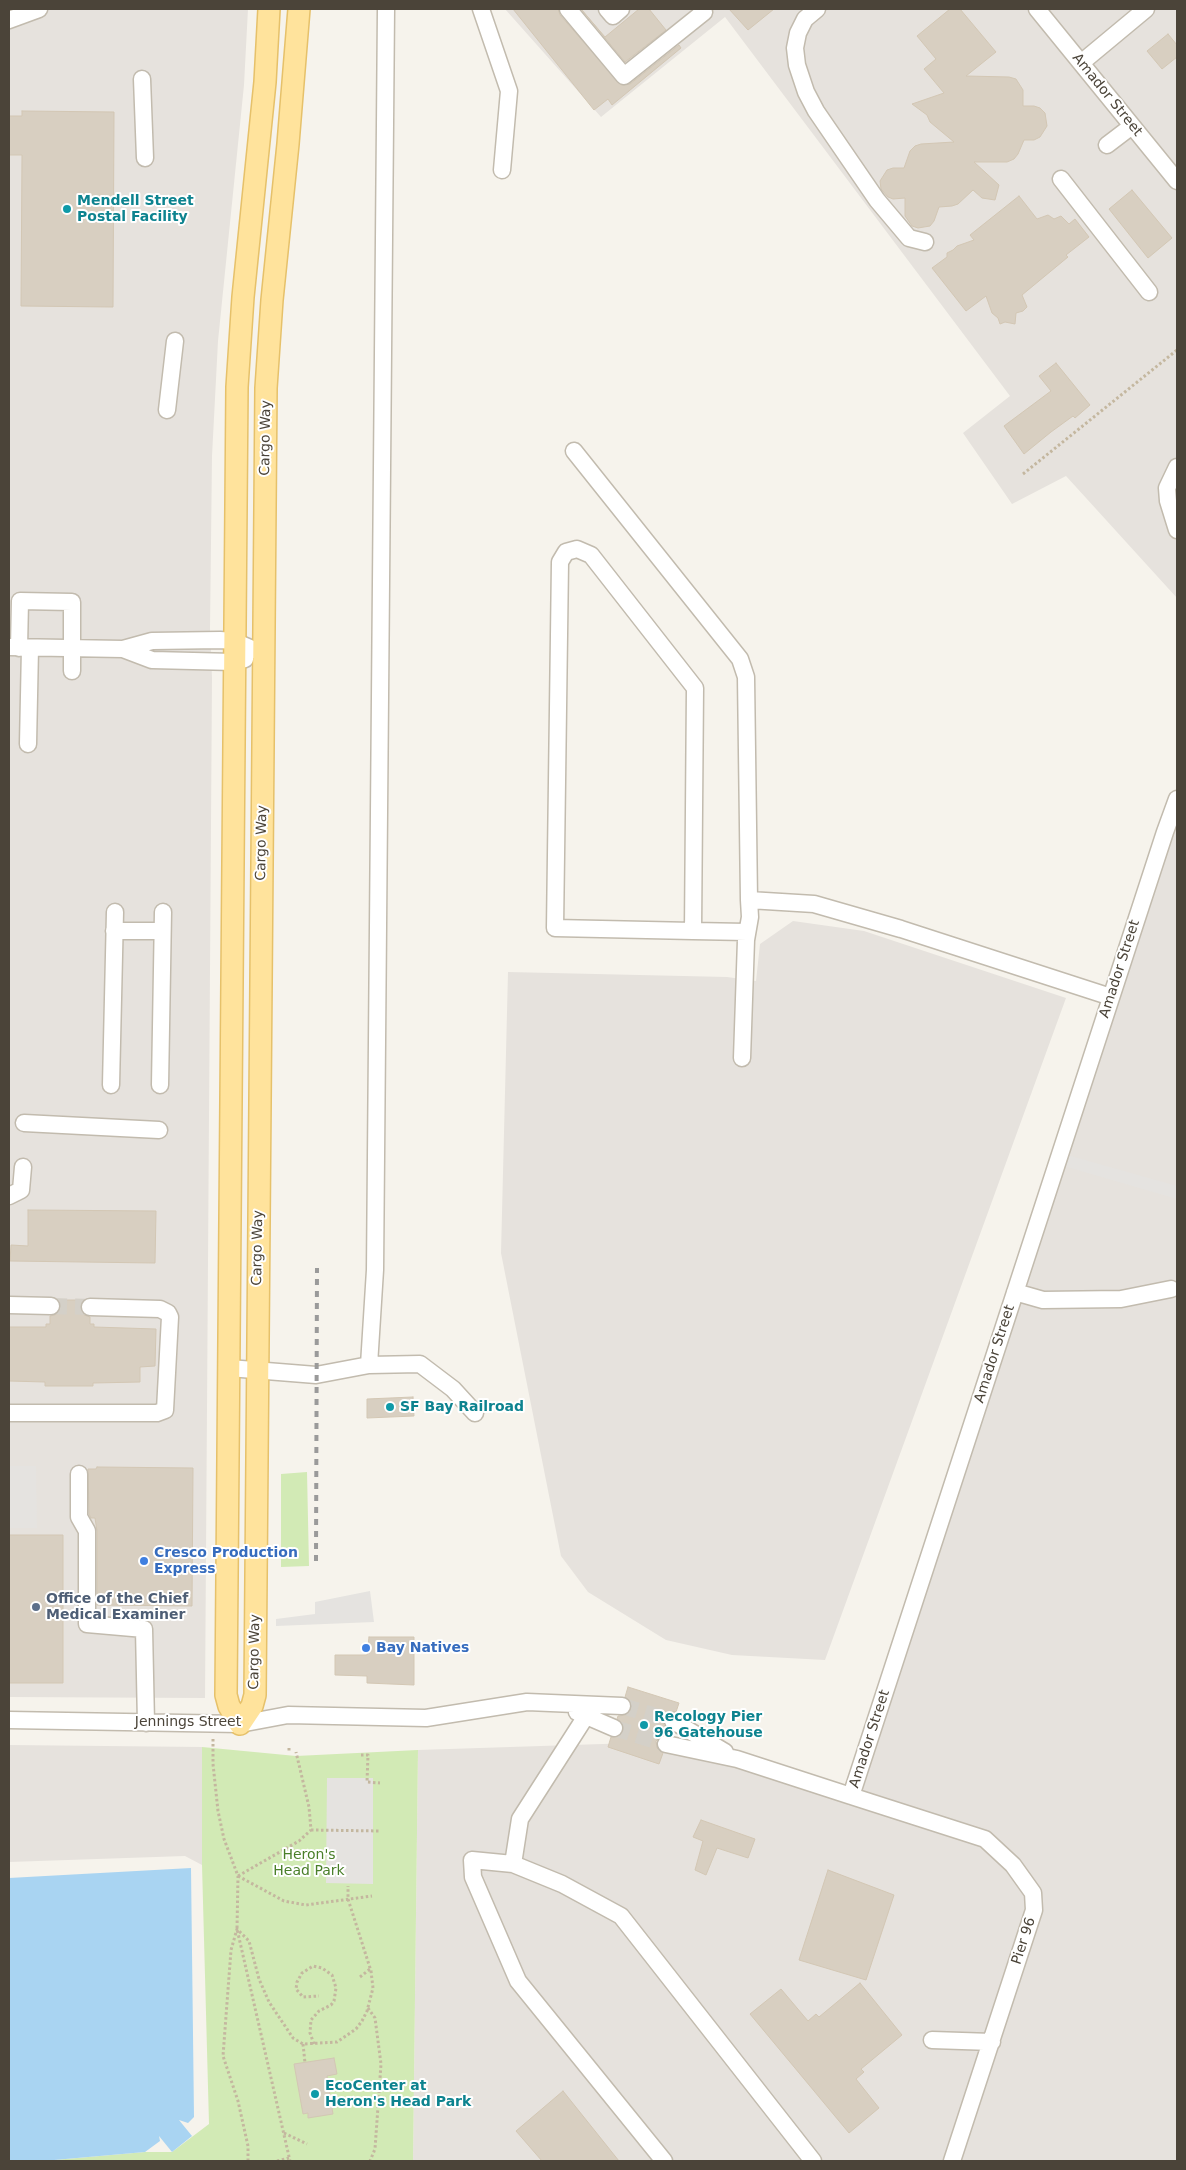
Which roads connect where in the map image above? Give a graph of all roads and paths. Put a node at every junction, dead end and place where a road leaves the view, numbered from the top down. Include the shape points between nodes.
1 (39, 9) edge
2 (269, 9) edge
3 (299, 9) edge
4 (386, 9) edge
5 (481, 9) edge
6 (568, 9) edge
7 (607, 9) edge
8 (621, 9) edge
9 (701, 9) edge
10 (817, 9) edge
11 (1037, 9) edge
12 (1146, 9) edge
13 (11, 15) edge
14 (1081, 63) junction
15 (142, 79) dead end
16 (1132, 126) junction
17 (1107, 145) dead end
18 (145, 158) dead end
19 (502, 170) dead end
20 (1061, 179) dead end
21 (1177, 181) edge
22 (925, 242) dead end
23 (1149, 292) dead end
24 (175, 340) dead end
25 (1177, 350) edge
26 (167, 410) dead end
27 (574, 451) dead end
28 (1177, 467) edge
29 (1023, 474) dead end
30 (1177, 530) edge
31 (234, 641) junction
32 (19, 648) edge
33 (72, 648) junction
34 (123, 649) junction
35 (264, 654) junction
36 (234, 662) junction
37 (72, 672) dead end
38 (28, 744) dead end
39 (1177, 799) edge
40 (749, 900) junction
41 (115, 912) dead end
42 (163, 912) dead end
43 (162, 930) junction
44 (114, 931) junction
45 (693, 931) junction
46 (747, 932) junction
47 (1111, 997) junction
48 (742, 1058) dead end
49 (111, 1085) dead end
50 (160, 1086) dead end
51 (24, 1124) dead end
52 (159, 1130) dead end
53 (23, 1167) dead end
54 (9, 1196) edge
55 (1171, 1289) dead end
56 (1015, 1292) junction
57 (9, 1305) edge
58 (50, 1306) tunnel mouth
59 (90, 1307) tunnel mouth
60 (369, 1365) junction
61 (229, 1368) junction
62 (257, 1370) junction
63 (9, 1413) edge
64 (475, 1413) dead end
65 (79, 1474) dead end
66 (557, 1704) junction
67 (622, 1706) tunnel mouth
68 (586, 1716) junction
69 (9, 1720) edge
70 (673, 1721) tunnel mouth
71 (146, 1723) junction
72 (214, 1723) junction
73 (240, 1724) junction
74 (614, 1728) tunnel mouth
75 (666, 1744) tunnel mouth
76 (296, 1752) dead end
77 (361, 1755) dead end
78 (737, 1759) junction
79 (380, 1783) dead end
80 (851, 1796) junction
81 (310, 1830) junction
82 (380, 1831) dead end
83 (513, 1864) junction
84 (238, 1876) junction
85 (348, 1886) dead end
86 (372, 1896) dead end
87 (348, 1899) junction
88 (237, 1929) junction
89 (370, 1969) junction
90 (360, 1977) dead end
91 (318, 1996) dead end
92 (368, 2008) junction
93 (932, 2040) dead end
94 (992, 2042) junction
95 (303, 2044) junction
96 (314, 2044) junction
97 (305, 2063) dead end
98 (284, 2133) junction
99 (307, 2144) dead end
100 (290, 2160) edge
101 (248, 2161) edge
102 (278, 2161) edge
103 (370, 2161) edge
104 (664, 2161) edge
105 (813, 2161) edge
106 (952, 2161) edge

1 - 13 street
2 - 31 main road, Cargo Way via 239,343
3 - 35 main road, Cargo Way via 268,353
4 - 60 street via 375,1270
5 - 19 street via 510,91
6 - 9 street via 624,76 704,12
7 - 8 street via 613,16
10 - 22 street via 805,19 795,48 806,92 877,200 909,238
11 - 14 street, Amador Street
12 - 14 street
14 - 16 street, Amador Street
15 - 18 street
16 - 17 street
16 - 21 street, Amador Street
20 - 23 street
24 - 26 street
25 - 29 path
27 - 40 street via 740,658 746,677
28 - 30 street via 1167,488
31 - 34 street via 152,642
31 - 35 street
31 - 36 main road, Cargo Way
32 - 33 street
32 - 33 street via 20,601 72,602
32 - 38 street
33 - 34 street
33 - 37 street
34 - 36 street via 152,660
35 - 36 street
35 - 62 main road, Cargo Way
36 - 61 main road, Cargo Way
39 - 47 street, Amador Street
40 - 46 street
40 - 47 street via 814,904
41 - 44 street
42 - 43 street
43 - 44 street
43 - 50 street
44 - 49 street
45 - 45 street via 556,928 560,562 566,552 577,550 591,555 696,688
45 - 46 street
46 - 48 street
47 - 56 street, Amador Street
51 - 52 street
53 - 54 street via 21,1190
55 - 56 street via 1121,1299 1043,1300
56 - 80 street, Amador Street
57 - 58 street
59 - 63 street via 160,1309 168,1313 165,1410 157,1413
60 - 62 street via 316,1375
60 - 64 street via 420,1364 453,1389
61 - 62 street
61 - 73 main road, Cargo Way via 226,1695
62 - 73 main road, Cargo Way via 255,1695
65 - 71 street via 79,1517 87,1531 87,1624 144,1629
66 - 67 street
66 - 68 street
66 - 73 street, Jennings Street via 527,1702 426,1718 288,1716
68 - 74 street
68 - 83 street via 520,1819
69 - 71 street, Jennings Street
70 - 78 street, Amador Street
71 - 72 street, Jennings Street
72 - 73 street, Jennings Street
72 - 84 path via 213,1764 218,1811
75 - 78 street, Amador Street
76 - 81 path via 309,1807
77 - 79 path via 368,1755 367,1782
78 - 80 street, Amador Street
80 - 94 street, Pier 96 via 985,1839 1013,1866 1032,1893 1034,1910
81 - 82 path
81 - 84 path via 299,1841
83 - 104 street via 472,1860 474,1877 518,1981
83 - 105 street via 562,1884 621,1916
84 - 87 path via 284,1900 306,1905
84 - 88 path
85 - 87 path
86 - 87 path
87 - 89 path
88 - 95 path via 249,1941 259,1979 277,2016 293,2038
88 - 98 path
88 - 101 path via 231,1950 223,2056 238,2101
89 - 90 path
89 - 92 path via 372,1988
91 - 96 path via 303,1998 296,1989 302,1973 313,1966 332,1975 336,1988 331,2005 311,2020 310,2033
92 - 96 path via 356,2029 345,2037 332,2043
92 - 103 path via 375,2018 381,2064 375,2149
93 - 94 street
94 - 106 street, Pier 96
95 - 96 path
95 - 97 path
98 - 99 path
98 - 100 path
100 - 102 path

